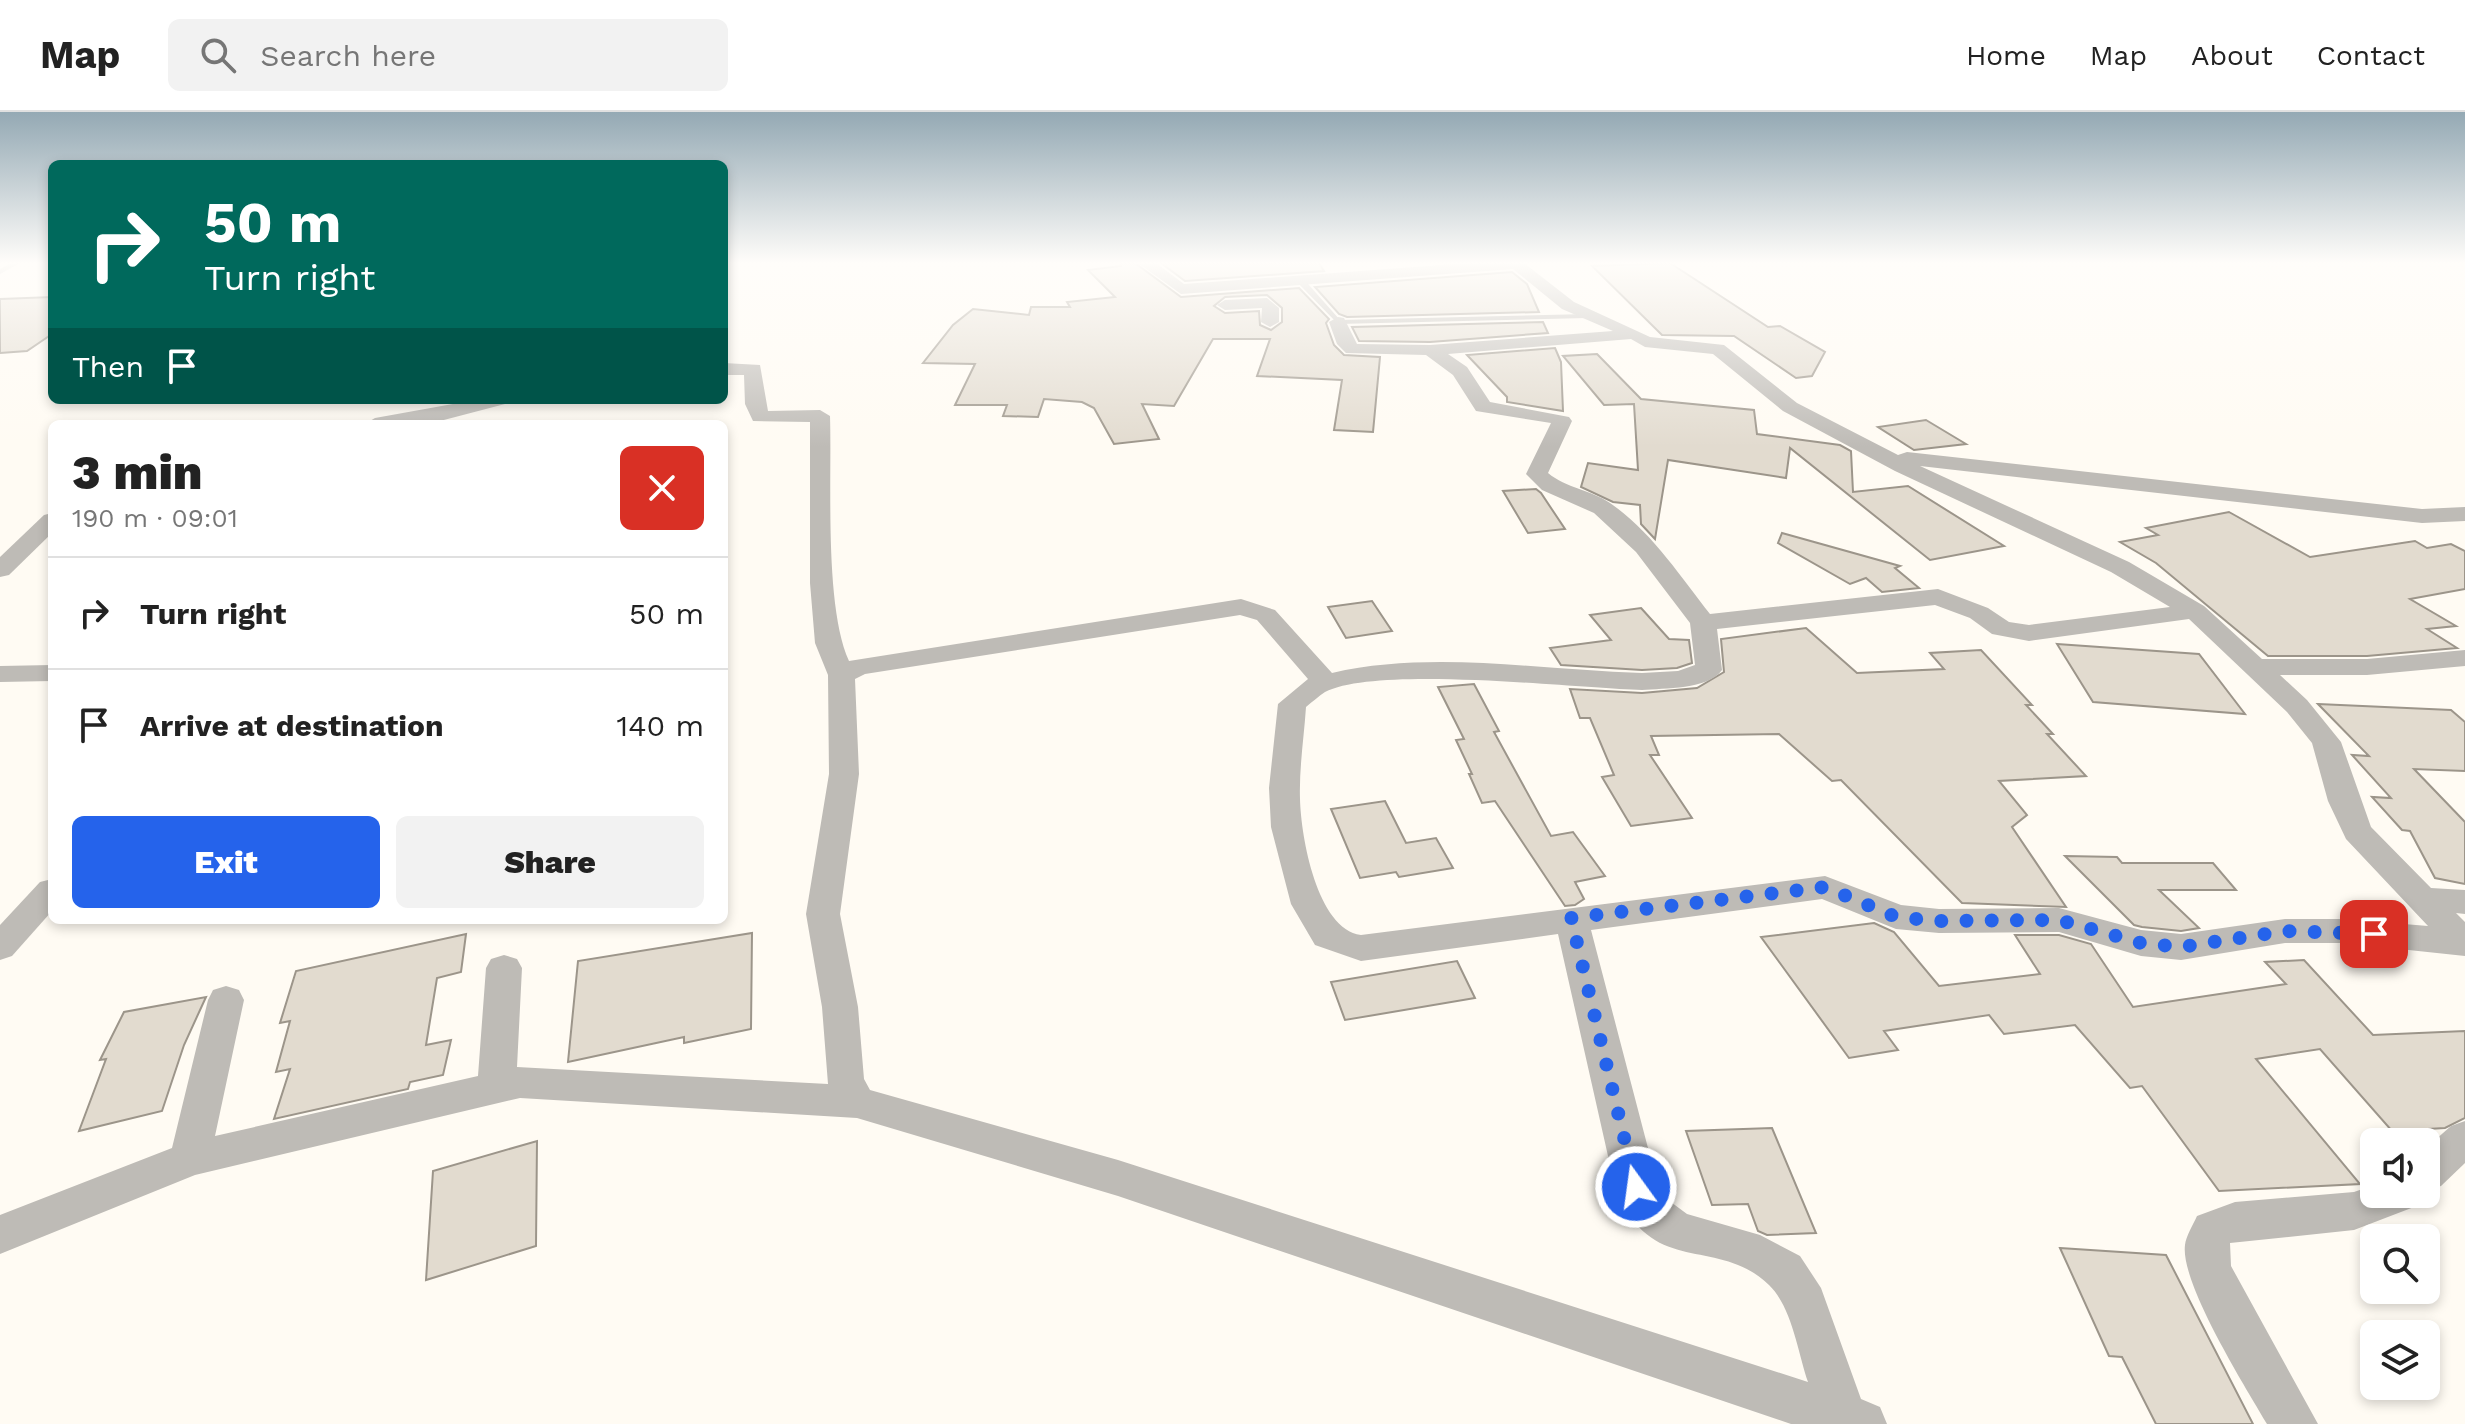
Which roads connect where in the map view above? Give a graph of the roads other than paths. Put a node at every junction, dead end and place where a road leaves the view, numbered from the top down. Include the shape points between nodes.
1 (1339, 324) edge
2 (1610, 324) edge
3 (1637, 334) junction
4 (1430, 350) junction
5 (728, 369) edge
6 (483, 404) edge
7 (404, 420) edge
8 (1885, 455) junction
9 (2465, 514) edge
10 (48, 524) edge
11 (28, 543) junction
12 (0, 545) edge
13 (0, 570) edge
14 (2195, 611) junction
15 (1703, 623) junction
16 (2465, 658) edge
17 (2258, 667) junction
18 (48, 673) edge
19 (1, 675) edge
20 (842, 675) junction
21 (1324, 681) junction
22 (48, 894) edge
23 (2420, 899) junction
24 (2465, 902) edge
25 (1571, 918) junction
26 (2465, 942) edge
27 (0, 947) edge
28 (504, 968) dead end
29 (226, 1000) dead end
30 (497, 1086) junction
31 (857, 1102) junction
32 (2465, 1138) edge
33 (190, 1159) junction
34 (2440, 1160) edge
35 (2362, 1208) edge
36 (0, 1235) edge
37 (1854, 1421) edge
38 (2294, 1424) edge

1 - 4 street via 1352,349
2 - 3 street
3 - 4 street
3 - 8 street via 1645,342 1718,349 1777,399
4 - 15 street via 1460,371 1483,407 1562,421 1537,474 1611,516 1657,561
5 - 20 street via 753,369 760,417 820,416 822,583 828,643
6 - 7 street
8 - 9 street via 2422,516
8 - 14 street via 2120,567
10 - 11 street
11 - 12 street
11 - 13 street
14 - 15 street via 2029,633 2001,628 1938,597
14 - 17 street
15 - 21 street via 1708,670 1678,679 1412,672
16 - 17 street via 2367,667
17 - 23 street via 2326,742 2357,832
18 - 19 street
20 - 21 street via 858,667 1241,607 1266,615
20 - 31 street via 844,774 823,914 840,1007 845,1080
21 - 25 street via 1299,692 1292,704 1285,816 1303,886 1319,927 1330,939 1361,948
22 - 27 street
23 - 24 street
23 - 26 street
25 - 26 street via 1825,887 1896,917 2059,920 2141,943 2181,947 2285,931
25 - 37 street via 1636,1187 1647,1211 1663,1223 1770,1258 1789,1270
28 - 30 street
29 - 33 street
30 - 31 street via 534,1082
30 - 33 street
31 - 37 street via 1118,1178
32 - 34 street
33 - 36 street
35 - 38 street via 2235,1221 2212,1230 2207,1245 2209,1268

